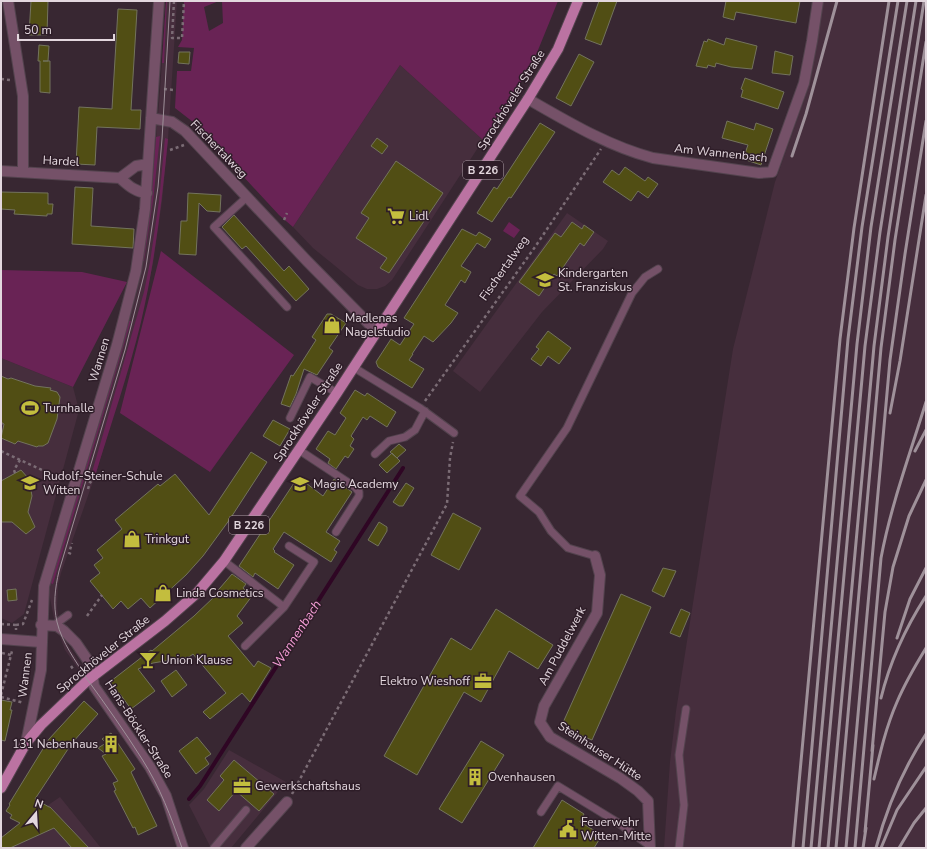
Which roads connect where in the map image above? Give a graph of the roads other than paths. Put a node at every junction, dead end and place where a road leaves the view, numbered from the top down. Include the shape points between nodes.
1 (8, 1) edge
2 (159, 1) edge
3 (578, 1) edge
4 (818, 1) edge
5 (528, 99) junction
6 (151, 118) junction
7 (148, 164) junction
8 (1, 171) edge
9 (23, 172) junction
10 (120, 178) junction
11 (147, 193) junction
12 (247, 197) junction
13 (658, 269) dead end
14 (286, 307) dead end
15 (376, 332) junction
16 (353, 367) junction
17 (337, 393) junction
18 (422, 410) junction
19 (290, 418) dead end
20 (454, 433) road end
21 (299, 450) junction
22 (375, 454) dead end
23 (336, 532) dead end
24 (289, 546) dead end
25 (595, 556) joint
26 (224, 561) junction
27 (284, 607) junction
28 (68, 616) dead end
29 (41, 625) junction
30 (56, 626) junction
31 (1, 639) edge
32 (41, 642) junction
33 (245, 646) dead end
34 (93, 677) junction
35 (686, 709) dead end
36 (540, 722) joint
37 (26, 743) junction
38 (1, 788) edge
39 (287, 802) road end
40 (246, 810) dead end
41 (541, 812) dead end
42 (650, 847) edge
43 (183, 848) edge
44 (214, 848) edge
45 (246, 848) edge
46 (678, 848) edge

1 - 9 street via 23,96
2 - 6 street, Wannen
3 - 5 main road, Sprockhöveler Straße / B 226 via 558,49
4 - 5 street, Am Wannenbach via 804,83 772,172 759,173 637,154 568,122
5 - 15 main road, Sprockhöveler Straße / B 226
6 - 7 street, Wannen
6 - 12 street, Fischertalweg via 164,119 177,125
7 - 10 street via 136,166
7 - 11 street, Wannen
8 - 9 street, Hardel
9 - 10 street, Hardel
10 - 11 street via 140,193
11 - 29 street, Wannen via 142,236 129,301 46,578
12 - 14 lane via 214,227
12 - 15 street, Fischertalweg
13 - 25 lane via 644,277 632,293 567,428 520,496 539,512 568,548
15 - 16 main road, Sprockhöveler Straße / B 226
16 - 17 main road, Sprockhöveler Straße / B 226
16 - 18 lane
17 - 19 lane via 310,377
17 - 21 main road, Sprockhöveler Straße / B 226
18 - 20 lane
18 - 22 lane via 415,430 405,437 389,441
21 - 23 lane via 359,492
21 - 26 main road, Sprockhöveler Straße / B 226
24 - 27 lane via 314,562
25 - 36 street, Am Puddelwerk via 600,575 597,613 544,706
26 - 27 lane
26 - 34 main road, Sprockhöveler Straße / B 226 via 192,598
27 - 33 lane
28 - 30 lane
29 - 30 street
29 - 32 street, Wannen
30 - 34 street, Hans-Böckler-Straße via 72,637 91,665
31 - 32 street
32 - 37 street, Wannen via 41,670
34 - 37 main road, Sprockhöveler Straße / B 226 via 58,708
34 - 43 street, Hans-Böckler-Straße via 94,686 150,767 166,796
35 - 46 lane via 679,754 684,805
36 - 42 street, Steinhauser Hütte via 550,737 620,778 648,801
37 - 38 main road, Sprockhöveler Straße / B 226
39 - 45 street
40 - 44 lane
41 - 42 lane via 558,786 617,822

